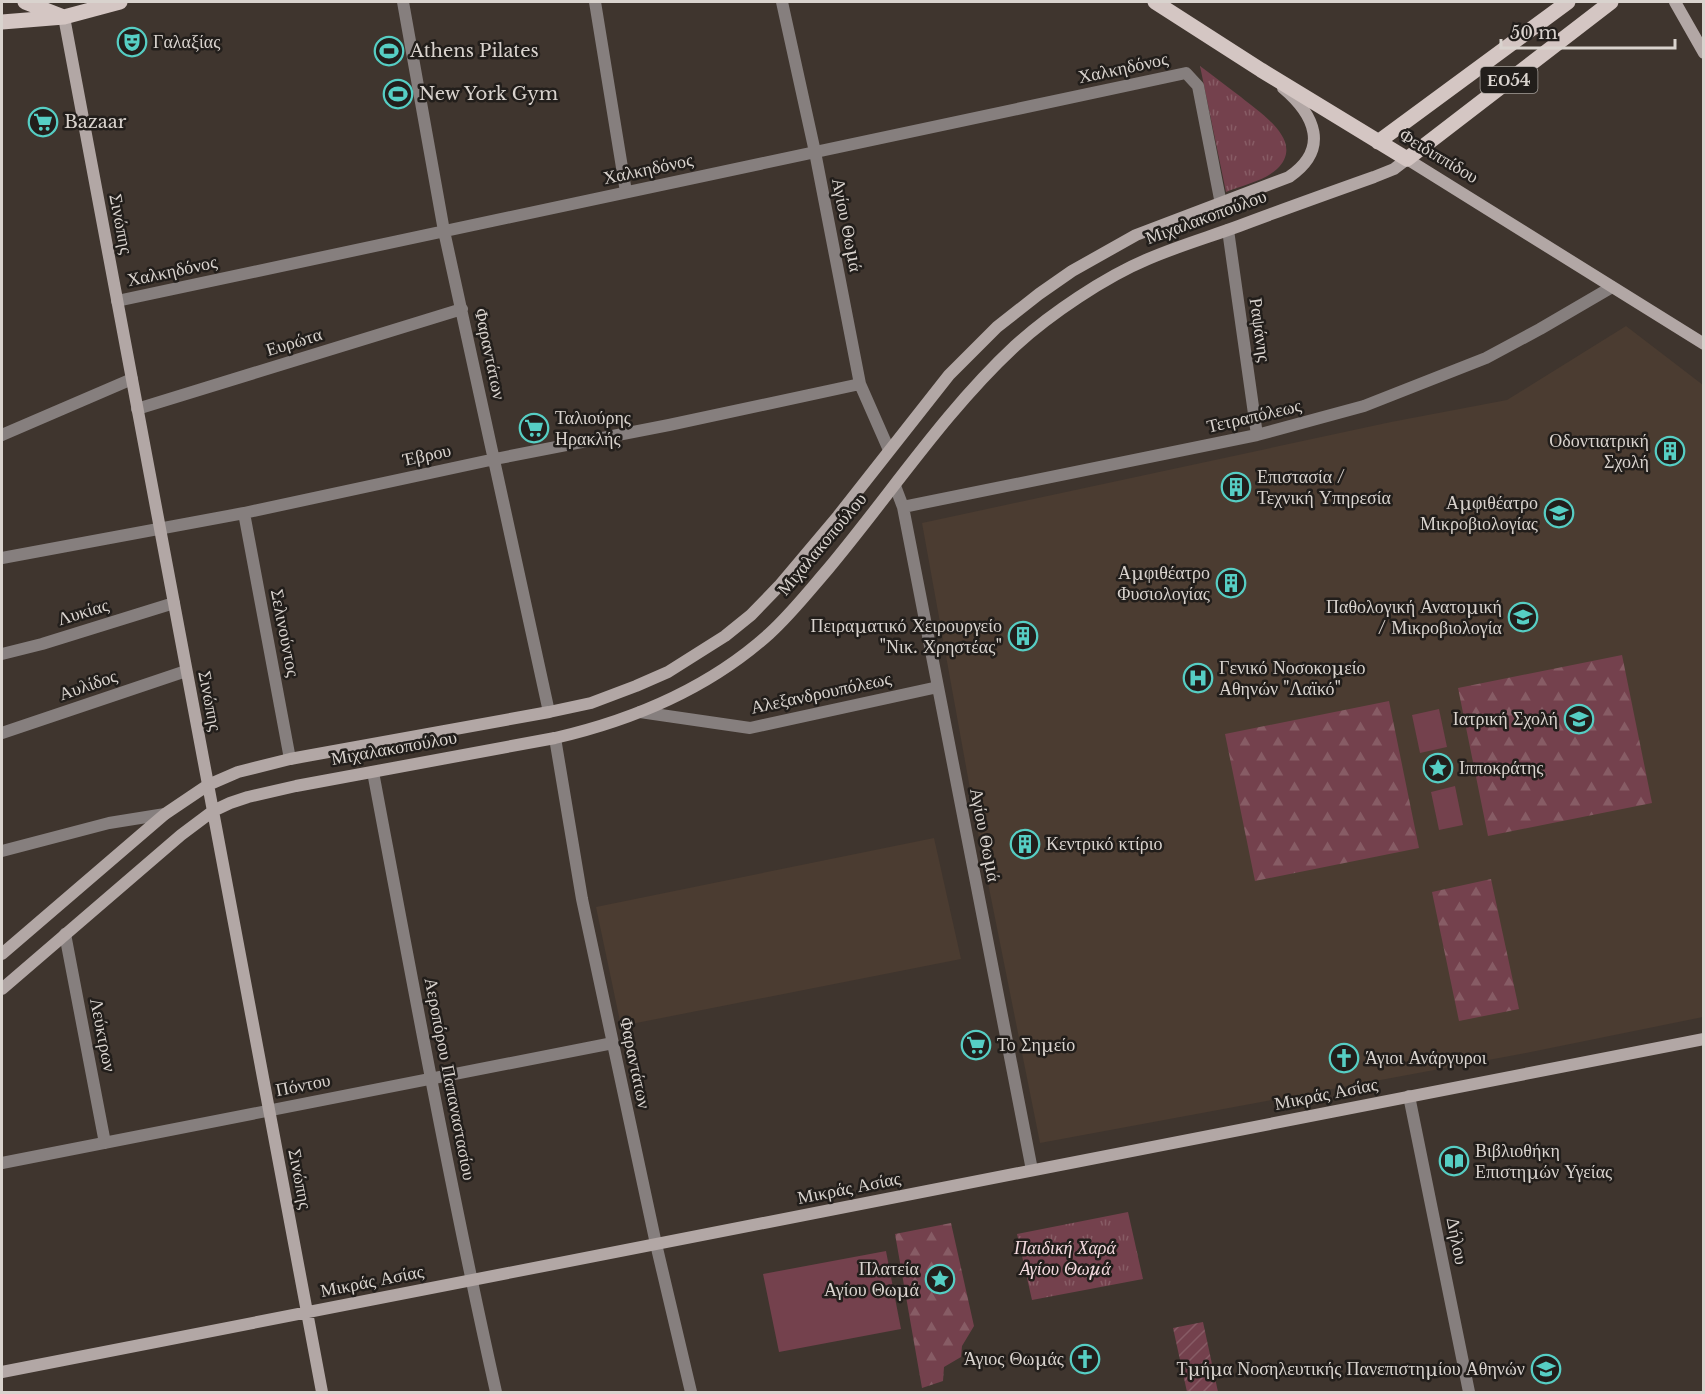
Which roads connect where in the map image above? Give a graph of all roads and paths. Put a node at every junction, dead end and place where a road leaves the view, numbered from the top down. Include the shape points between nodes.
1 (25, 2) edge
2 (120, 2) edge
3 (403, 2) edge
4 (595, 2) edge
5 (782, 2) edge
6 (1155, 2) edge
7 (1568, 2) edge
8 (1611, 2) edge
9 (1675, 2) edge
10 (64, 17) junction
11 (2, 22) edge
12 (1704, 53) edge
13 (1262, 70) junction
14 (1378, 142) junction
15 (815, 152) junction
16 (1407, 159) junction
17 (626, 192) junction
18 (1221, 204) junction
19 (1228, 230) junction
20 (444, 231) junction
21 (1612, 287) junction
22 (117, 301) junction
23 (462, 309) junction
24 (1704, 344) edge
25 (132, 379) junction
26 (860, 384) junction
27 (137, 409) junction
28 (2, 435) edge
29 (1257, 435) junction
30 (889, 450) junction
31 (495, 459) junction
32 (895, 486) junction
33 (903, 507) junction
34 (244, 513) junction
35 (160, 529) junction
36 (2, 558) edge
37 (174, 603) junction
38 (2, 654) edge
39 (186, 671) junction
40 (938, 687) junction
41 (549, 712) junction
42 (640, 712) junction
43 (2, 733) edge
44 (555, 738) junction
45 (290, 759) junction
46 (373, 772) junction
47 (208, 785) junction
48 (213, 811) junction
49 (165, 814) junction
50 (2, 851) edge
51 (66, 934) junction
52 (2, 954) edge
53 (2, 989) edge
54 (1704, 1039) edge
55 (612, 1043) junction
56 (431, 1079) junction
57 (1409, 1096) junction
58 (269, 1111) junction
59 (105, 1143) junction
60 (2, 1163) edge
61 (1032, 1170) junction
62 (656, 1244) junction
63 (471, 1280) junction
64 (307, 1312) junction
65 (2, 1372) edge
66 (322, 1392) edge
67 (496, 1392) edge
68 (691, 1392) edge
69 (1470, 1392) edge

1 - 10 main road
2 - 10 main road
3 - 20 street, Φαραντάτων
4 - 17 street
5 - 15 street, Αγίου Θωμά
6 - 13 main road, Φειδιππίδου
7 - 14 main road, ΕΟ54
8 - 16 main road, Μιχαλακοπούλου / ΕΟ54
9 - 12 street
10 - 11 main road
10 - 22 street, Σινώπης
13 - 14 main road, Φειδιππίδου
13 - 18 street, Μιχαλακοπούλου via 1306,111 1315,140 1302,169
14 - 16 main road, Φειδιππίδου
15 - 17 street, Χαλκηδόνος
15 - 18 street, Χαλκηδόνος via 1186,73 1197,86
15 - 26 street, Αγίου Θωμά
16 - 19 street, Μιχαλακοπούλου via 1374,177
16 - 21 street, Φειδιππίδου
17 - 20 street, Χαλκηδόνος
18 - 30 street, Μιχαλακοπούλου via 1137,235 1039,294 997,327 949,375
19 - 29 street, Ραψάνης
19 - 32 street, Μιχαλακοπούλου via 1147,259 1051,318 1016,345 967,395
20 - 22 street, Χαλκηδόνος
20 - 23 street, Φαραντάτων
21 - 24 street, Φειδιππίδου
21 - 29 street, Τετραπόλεως via 1486,358 1364,406
22 - 25 street, Σινώπης
23 - 27 street, Ευρώτα
23 - 31 street, Φαραντάτων
25 - 27 street, Σινώπης
25 - 28 street
26 - 30 street, Αγίου Θωμά
26 - 31 street, Έβρου
27 - 35 street, Σινώπης
29 - 33 street, Τετραπόλεως
30 - 41 street, Μιχαλακοπούλου via 779,586 725,636 668,672 636,686 591,703
31 - 34 street, Έβρου
31 - 41 street, Φαραντάτων
32 - 33 street
32 - 42 street, Μιχαλακοπούλου via 799,604 770,633 725,668 666,702
33 - 40 street, Αγίου Θωμά
34 - 35 street, Έβρου
34 - 45 street, Σελινούντος
35 - 36 street, Έβρου
35 - 37 street, Σινώπης
37 - 38 street, Λυκίας
37 - 39 street, Σινώπης
39 - 43 street, Αυλίδος
39 - 47 street, Σινώπης
40 - 42 street, Αλεξανδρουπόλεως via 750,728
40 - 61 street, Αγίου Θωμά
41 - 45 street, Μιχαλακοπούλου
42 - 44 street, Μιχαλακοπούλου via 597,729
44 - 46 street, Μιχαλακοπούλου
44 - 55 street, Φαραντάτων via 582,899
45 - 47 street, Μιχαλακοπούλου via 238,772
46 - 48 street, Μιχαλακοπούλου via 248,797
46 - 56 street, Αεροπόρου Παπαναστασίου
47 - 48 street, Σινώπης
47 - 49 street, Μιχαλακοπούλου
48 - 51 street, Μιχαλακοπούλου
48 - 58 street, Σινώπης
49 - 50 street via 109,823
49 - 52 street, Μιχαλακοπούλου
51 - 53 street, Μιχαλακοπούλου
51 - 59 street, Λεύκτρων
54 - 57 street, Μικράς Ασίας
55 - 56 street, Πόντου
55 - 62 street, Φαραντάτων
56 - 58 street, Πόντου
56 - 63 street, Αεροπόρου Παπαναστασίου
57 - 61 street, Μικράς Ασίας
57 - 69 street, Δήλου
58 - 59 street, Πόντου
58 - 64 street, Σινώπης
59 - 60 street, Πόντου
61 - 62 street, Μικράς Ασίας
62 - 63 street, Μικράς Ασίας
62 - 68 street, Φαραντάτων
63 - 64 street, Μικράς Ασίας
63 - 67 street, Αεροπόρου Παπαναστασίου
64 - 65 street, Μικράς Ασίας
64 - 66 street, Σινώπης

